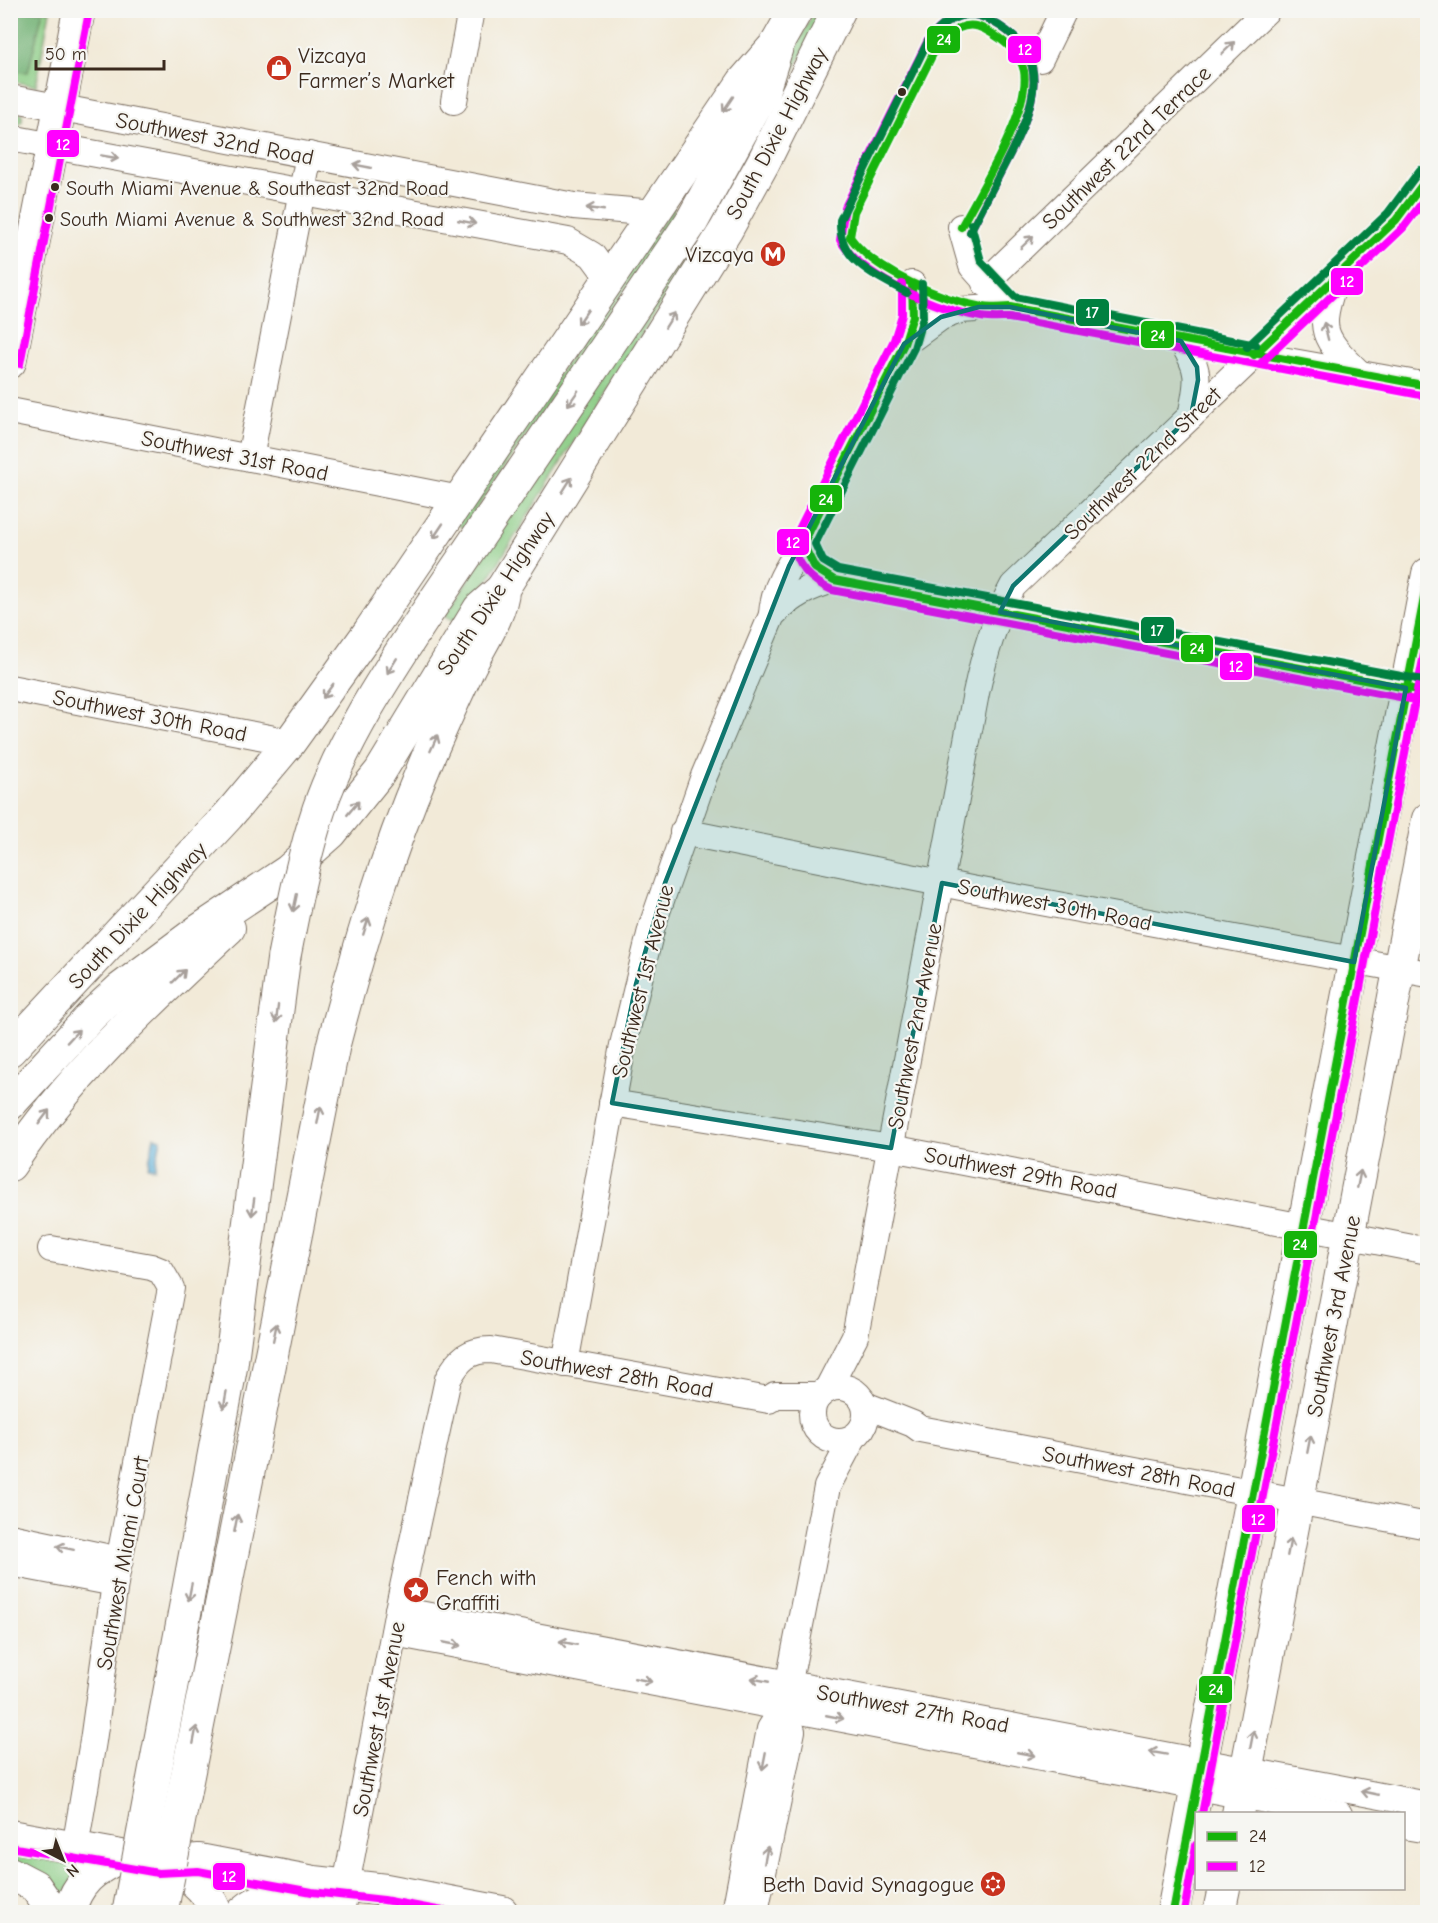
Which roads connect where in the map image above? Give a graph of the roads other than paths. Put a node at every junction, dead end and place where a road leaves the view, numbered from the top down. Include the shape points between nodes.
1 (80, 10) edge
2 (471, 10) edge
3 (796, 10) edge
4 (839, 10) edge
5 (1064, 10) edge
6 (1267, 10) edge
7 (778, 42) junction
8 (1040, 59) dead end
9 (10, 98) edge
10 (454, 101) dead end
11 (60, 109) junction
12 (10, 138) edge
13 (53, 146) junction
14 (309, 155) junction
15 (1428, 176) edge
16 (302, 191) junction
17 (1428, 204) edge
18 (654, 213) junction
19 (1396, 220) junction
20 (962, 227) dead end
21 (1336, 277) junction
22 (609, 278) junction
23 (912, 284) dead end
24 (982, 295) junction
25 (1181, 341) junction
26 (904, 344) junction
27 (1254, 356) junction
28 (10, 362) edge
29 (1360, 374) junction
30 (1428, 386) edge
31 (10, 411) edge
32 (1191, 416) junction
33 (250, 458) junction
34 (460, 499) junction
35 (803, 544) junction
36 (1428, 574) edge
37 (834, 580) junction
38 (503, 588) junction
39 (1000, 612) junction
40 (772, 615) junction
41 (10, 688) edge
42 (1417, 690) edge
43 (290, 742) junction
44 (1428, 819) edge
45 (683, 832) junction
46 (277, 879) junction
47 (942, 883) junction
48 (1354, 962) junction
49 (1413, 972) edge
50 (10, 1050) edge
51 (612, 1103) junction
52 (10, 1104) edge
53 (891, 1148) junction
54 (10, 1165) edge
55 (1303, 1227) junction
56 (1348, 1237) junction
57 (51, 1249) dead end
58 (1428, 1251) edge
59 (855, 1336) junction
60 (465, 1355) joint
61 (565, 1364) junction
62 (824, 1393) junction
63 (769, 1400) junction
64 (860, 1418) junction
65 (818, 1431) junction
66 (827, 1487) junction
67 (1253, 1492) junction
68 (1298, 1501) junction
69 (1428, 1526) edge
70 (10, 1537) edge
71 (10, 1563) edge
72 (117, 1571) junction
73 (396, 1621) junction
74 (787, 1696) junction
75 (1200, 1774) junction
76 (168, 1790) junction
77 (1242, 1793) edge
78 (1428, 1805) edge
79 (1330, 1812) edge
80 (1405, 1826) edge
81 (1428, 1830) edge
82 (10, 1836) edge
83 (75, 1848) junction
84 (121, 1857) junction
85 (160, 1863) junction
86 (10, 1873) edge
87 (1224, 1890) edge
88 (343, 1900) edge
89 (53, 1912) edge
90 (69, 1912) edge
91 (129, 1912) edge
92 (161, 1912) edge
93 (216, 1912) edge
94 (243, 1912) edge
95 (394, 1912) edge
96 (502, 1912) edge
97 (735, 1912) edge
98 (755, 1912) edge
99 (1173, 1912) edge
100 (1219, 1912) edge

1 - 11 main road
2 - 10 street
3 - 7 highway, South Dixie Highway
38 -> 4 highway, South Dixie Highway via 726,230
5 - 8 street
24 -> 6 street, Southwest 22nd Terrace
7 -> 18 main road, South Dixie Highway via 742,82
7 -> 76 highway, bridge via 762,93 692,221 424,616 365,710 332,777 302,868 284,956 231,1365
9 - 11 street, Southwest 32nd Road
11 - 13 main road
11 - 14 street, Southwest 32nd Road
12 - 13 street, Southwest 32nd Road
13 -> 16 street, Southwest 32nd Road
13 - 28 main road
14 - 16 street
18 -> 14 street, Southwest 32nd Road via 574,206
15 - 19 street, Southwest 22nd Street
16 -> 22 street, Southwest 32nd Road via 568,241 592,255
16 - 33 street
17 - 19 street, Southwest 22nd Street
18 - 22 main road, South Dixie Highway
19 - 21 street, Southwest 22nd Street
20 - 24 street
21 - 27 street, Southwest 22nd Street
29 -> 21 street via 1326,334 1325,308
22 -> 34 main road, South Dixie Highway
23 - 26 street, Southwest 1st Avenue via 913,316
24 - 25 street via 1010,307
24 - 26 street, Southwest 1st Avenue via 941,317
25 - 27 street
25 - 32 street via 1192,356 1198,377
26 - 35 street, Southwest 1st Avenue
27 - 29 street
27 - 32 street, Southwest 22nd Street
29 - 30 street
31 - 33 street, Southwest 31st Road
32 - 39 street, Southwest 22nd Street via 1013,586
33 - 34 street, Southwest 31st Road
34 -> 43 main road, South Dixie Highway
35 - 37 street via 815,568
35 - 40 street, Southwest 1st Avenue via 772,601
36 - 42 main road, Southwest 3rd Avenue
37 - 39 street
37 - 40 street, Southwest 1st Avenue via 801,590
46 -> 38 main road, South Dixie Highway via 314,849 367,791 479,609
76 -> 38 highway via 244,1479 347,991 375,897 411,798 501,604
39 - 42 street
39 - 47 street, Southwest 2nd Avenue via 976,693
40 - 45 street, Southwest 1st Avenue
41 - 43 street, Southwest 30th Road
42 - 48 main road, Southwest 3rd Avenue
43 - 50 main road, South Dixie Highway via 193,856
44 - 49 main road, Southwest 3rd Avenue
45 - 47 street, Southwest 30th Road
45 - 51 street, Southwest 1st Avenue via 636,984
52 -> 46 main road, South Dixie Highway via 120,989
54 -> 46 main road via 81,1073
47 - 48 street, Southwest 30th Road
47 - 53 street, Southwest 2nd Avenue
48 - 49 street, Southwest 30th Road
48 - 55 main road, Southwest 3rd Avenue
56 -> 49 main road, Southwest 3rd Avenue
51 - 53 street, Southwest 29th Road
51 - 61 street, Southwest 1st Avenue
53 - 55 street, Southwest 29th Road
53 - 59 street, Southwest 2nd Avenue
55 - 56 street, Southwest 29th Road
55 - 67 main road, Southwest 3rd Avenue
56 - 58 street, Southwest 29th Road
68 -> 56 main road, Southwest 3rd Avenue
57 - 72 street, Southwest Miami Court via 151,1267 161,1271 171,1288
59 - 62 street, Southwest 2nd Avenue
59 - 64 street, Southwest 2nd Avenue
60 - 61 street, Southwest 28th Road via 490,1350
60 - 73 street, Southwest 1st Avenue via 448,1379
61 - 63 street, Southwest 28th Road
62 - 63 street, Southwest 28th Road via 775,1395
62 - 64 street via 834,1388 850,1389
62 - 65 street via 812,1410
63 - 65 street, Southwest 28th Road via 773,1407 793,1414
64 - 65 street via 839,1442
64 - 66 street
64 - 67 street, Southwest 28th Road via 913,1424 920,1429
65 - 66 street
66 - 74 street
67 - 68 street, Southwest 28th Road
67 - 75 main road, Southwest 3rd Avenue
68 - 69 street, Southwest 28th Road
77 -> 68 main road, Southwest 3rd Avenue
72 -> 70 street
71 - 72 street
72 - 83 street, Southwest Miami Court
73 - 74 street, Southwest 27th Road
73 - 88 street, Southwest 1st Avenue
74 - 75 street, Southwest 27th Road
74 -> 97 street via 770,1729
98 -> 74 street via 792,1731
75 - 77 street, Southwest 27th Road
75 - 99 main road, Southwest 3rd Avenue
76 - 91 highway, bridge
76 - 92 highway, bridge
78 -> 77 street, Southwest 27th Road
77 - 79 street, Southwest 27th Road
80 - 81 street
82 - 83 main road
83 - 84 main road
84 - 85 main road
84 - 90 main road via 88,1876 77,1890
85 - 88 main road via 199,1860 314,1882
85 - 93 main road via 190,1877 205,1891
86 - 89 main road via 35,1886
87 - 100 main road
88 - 94 main road via 275,1896
88 - 95 main road
88 - 96 main road

